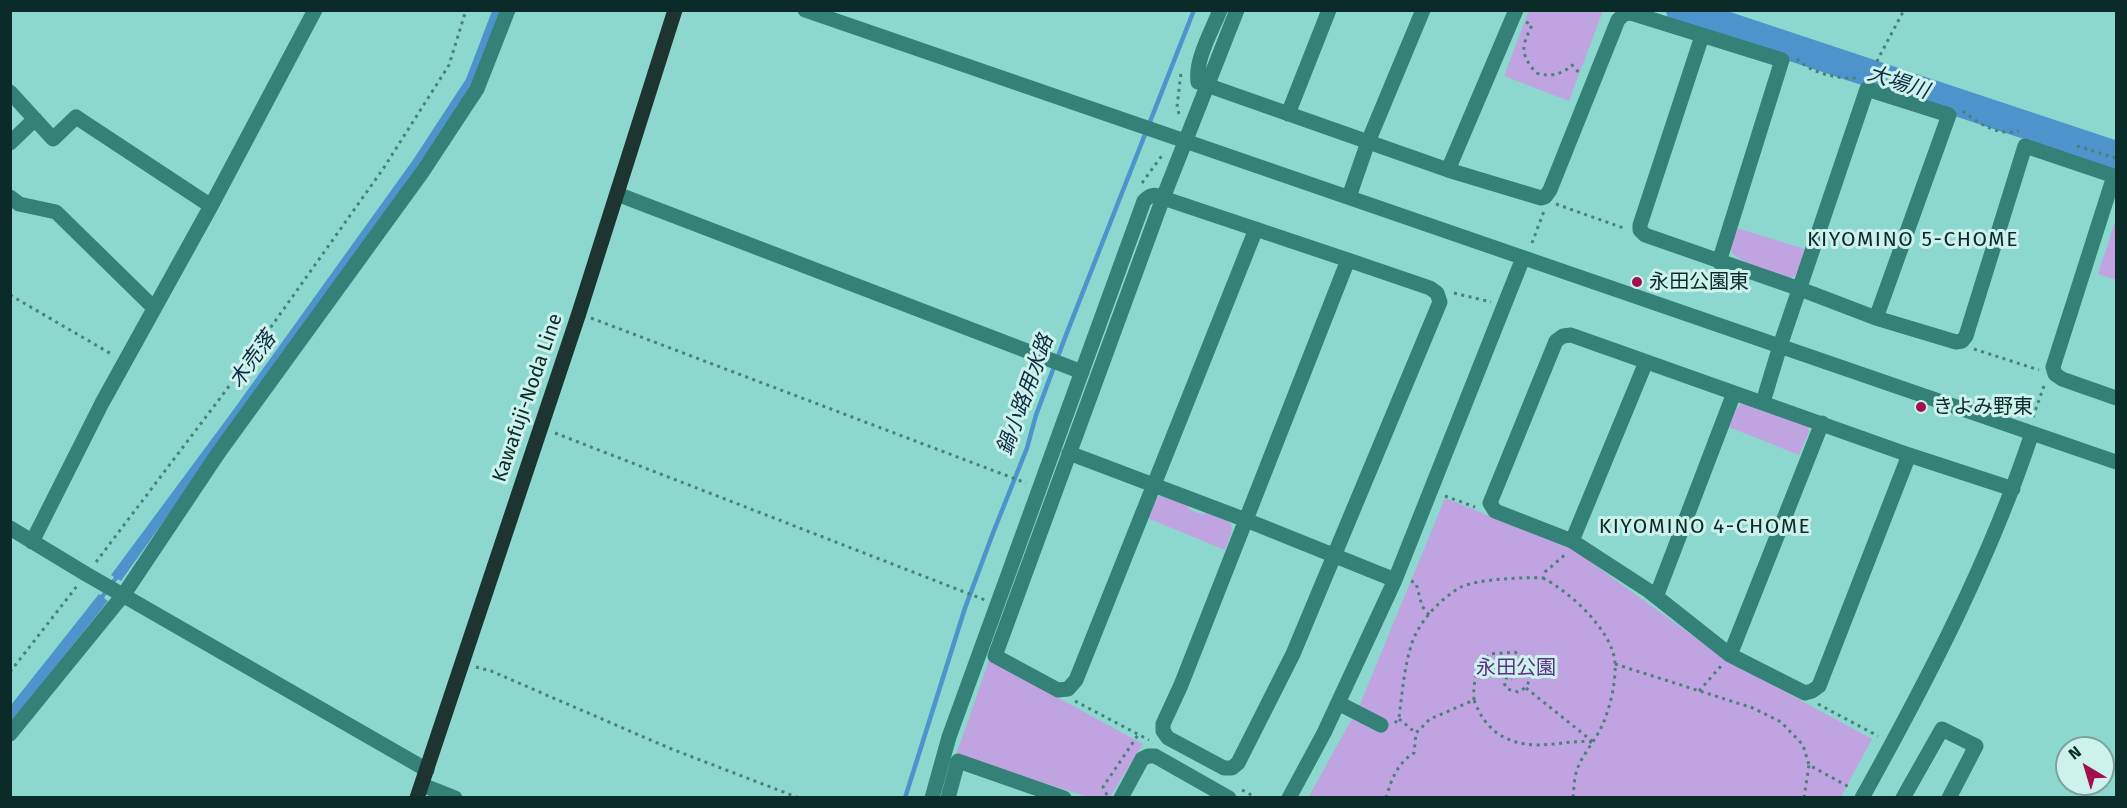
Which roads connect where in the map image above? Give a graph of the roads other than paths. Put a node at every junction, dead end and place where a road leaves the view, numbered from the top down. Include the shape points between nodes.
1 (315, 10) edge
2 (508, 10) edge
3 (675, 10) edge
4 (805, 10) edge
5 (1220, 10) edge
6 (1237, 10) edge
7 (1329, 10) edge
8 (1423, 10) edge
9 (1515, 13) edge
10 (1702, 36) junction
11 (1207, 86) junction
12 (10, 92) edge
13 (1288, 114) junction
14 (35, 119) junction
15 (1184, 142) junction
16 (1368, 142) junction
17 (10, 143) edge
18 (1448, 170) junction
19 (617, 194) junction
20 (10, 197) edge
21 (1349, 197) junction
22 (1163, 198) junction
23 (211, 206) junction
24 (1256, 229) junction
25 (1523, 258) junction
26 (1348, 260) junction
27 (1719, 262) junction
28 (1800, 289) junction
29 (154, 308) junction
30 (1876, 318) junction
31 (1780, 346) junction
32 (1646, 362) junction
33 (1082, 372) junction
34 (1734, 393) junction
35 (2116, 398) edge
36 (1763, 402) junction
37 (1822, 423) junction
38 (2032, 426) junction
39 (1069, 453) junction
40 (1909, 454) junction
41 (2116, 462) edge
42 (1154, 485) junction
43 (2013, 489) junction
44 (1246, 520) junction
45 (10, 528) edge
46 (1572, 541) junction
47 (32, 542) junction
48 (1335, 556) junction
49 (1402, 580) junction
50 (124, 594) junction
51 (1656, 597) junction
52 (1730, 655) junction
53 (1338, 703) junction
54 (1381, 725) road end
55 (10, 734) edge
56 (427, 770) junction
57 (420, 791) edge
58 (1034, 793) edge
59 (1223, 796) edge
60 (1862, 796) edge
61 (455, 798) edge
62 (932, 798) edge
63 (948, 798) edge
64 (1064, 798) edge
65 (1121, 798) edge
66 (1289, 798) edge
67 (1903, 798) edge
68 (1949, 798) edge

1 - 23 street
2 - 50 street via 477,89 447,135 219,452
3 - 19 main road, Kawafuji-Noda Line
4 - 15 street
5 - 11 street via 1197,75 1198,82
6 - 11 street
7 - 13 street
8 - 16 street
9 - 18 street
10 - 18 street via 1631,13 1618,20 1545,197
10 - 27 street via 1640,230
10 - 27 street via 1782,60
11 - 13 street
11 - 15 street
12 - 14 street
13 - 16 street
14 - 17 street
14 - 23 street via 53,139 76,117
15 - 21 street
15 - 22 street
16 - 18 street
16 - 21 street
19 - 33 street
19 - 56 main road, Kawafuji-Noda Line
20 - 29 street via 19,204 56,212
21 - 25 street
22 - 24 street
22 - 33 street via 1149,195 1144,201
22 - 39 street
23 - 29 street
24 - 26 street
24 - 42 street
25 - 31 street
25 - 49 street
26 - 44 street
26 - 48 street via 1430,288 1440,302
27 - 28 street
28 - 30 street
28 - 30 street via 1867,89 1949,115
28 - 31 street
29 - 47 street
30 - 35 street via 1956,342 1966,336 2025,146 2114,176 2053,367 2062,379
31 - 36 street
31 - 38 street
32 - 34 street
32 - 46 street
32 - 46 street via 1571,335 1556,341 1490,503 1494,511
33 - 62 street via 949,737
34 - 36 street
34 - 51 street
36 - 37 street
37 - 40 street
37 - 52 street
38 - 41 street
38 - 43 street
39 - 42 street
39 - 42 street via 995,656 1058,690 1068,689 1076,680
40 - 43 street
40 - 52 street via 1820,686 1805,693
42 - 44 street
43 - 60 street via 1952,626
44 - 48 street
44 - 48 street via 1163,724 1168,738 1224,768 1239,763 1293,654
45 - 47 street
46 - 51 street
47 - 50 street
48 - 49 street
49 - 53 street
50 - 55 street
50 - 56 street
51 - 52 street
53 - 54 street
53 - 66 street
56 - 57 main road, Kawafuji-Noda Line
57 - 61 street
58 - 63 street via 958,761
58 - 64 street
59 - 65 street via 1155,756 1148,756 1142,759
67 - 68 street via 1942,729 1976,746

